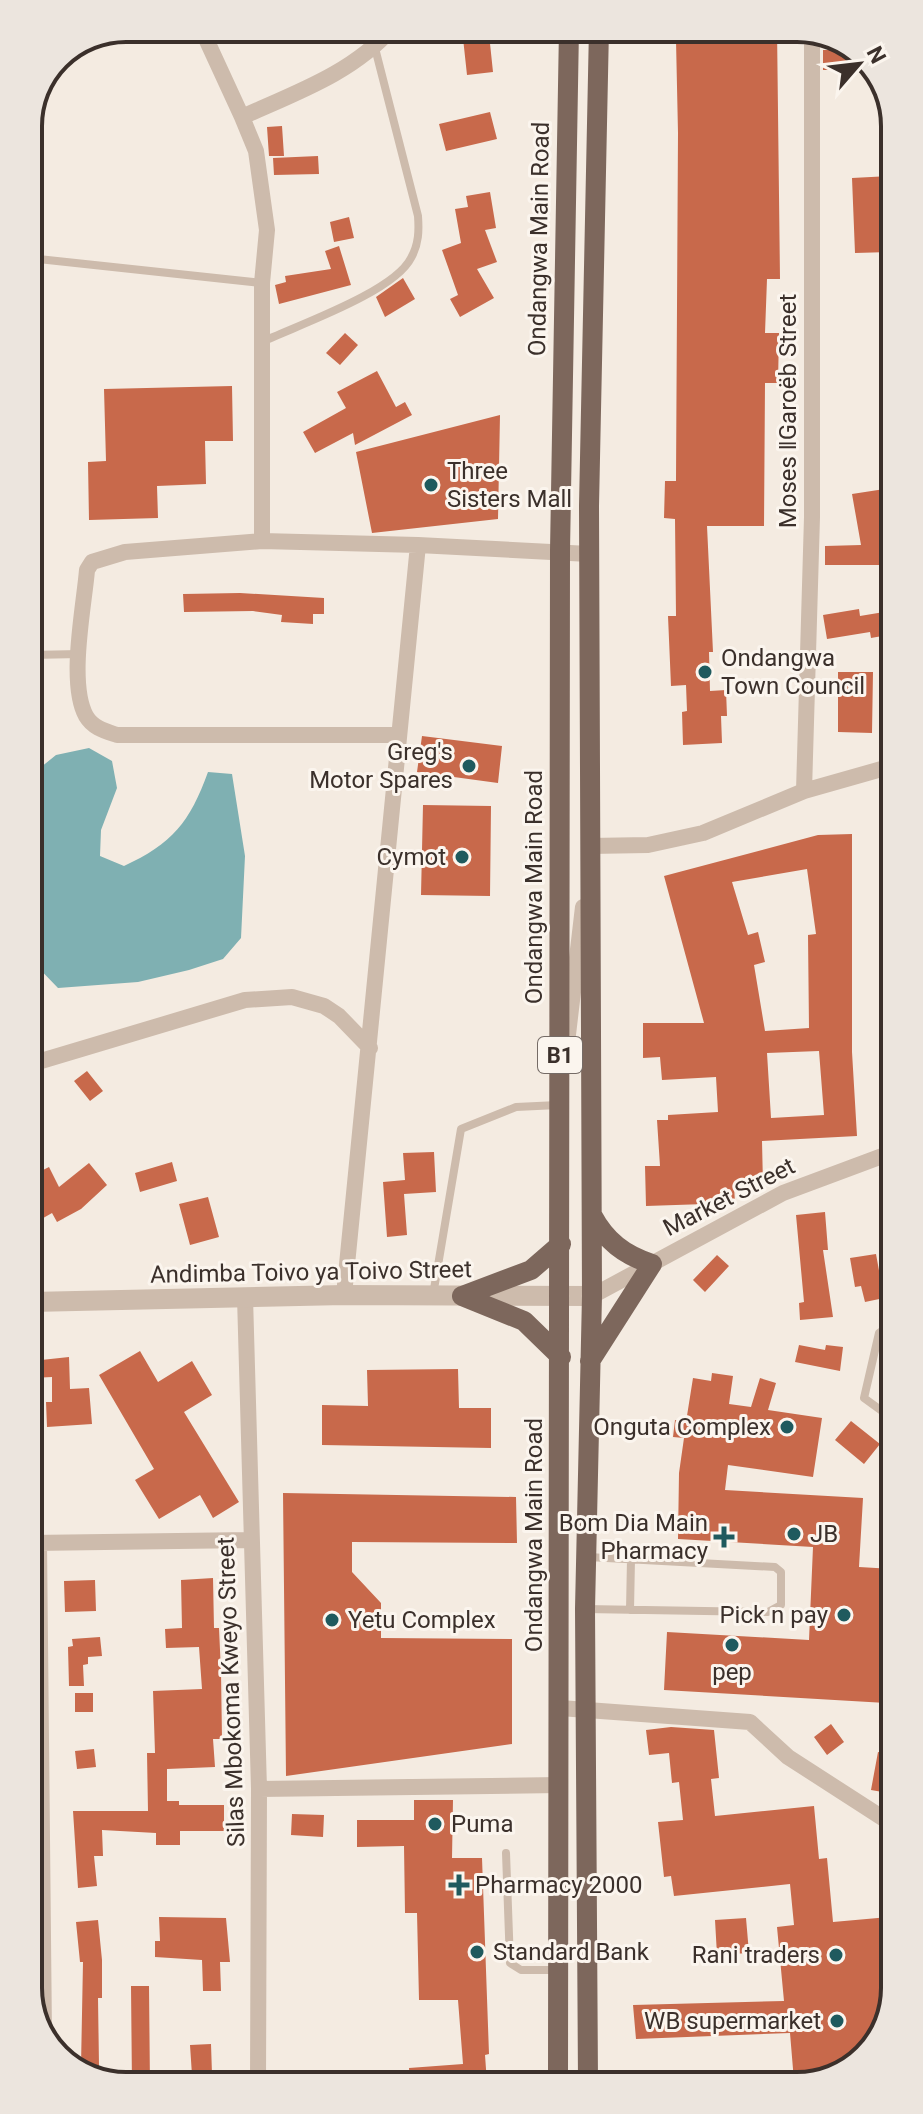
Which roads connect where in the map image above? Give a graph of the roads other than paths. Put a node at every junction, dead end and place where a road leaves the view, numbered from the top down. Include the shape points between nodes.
1 (207, 42) edge
2 (380, 42) edge
3 (569, 42) edge
4 (599, 42) edge
5 (812, 44) edge
6 (375, 48) junction
7 (242, 117) junction
8 (42, 259) edge
9 (262, 283) junction
10 (262, 342) junction
11 (262, 541) junction
12 (418, 545) junction
13 (560, 551) junction
14 (589, 554) junction
15 (80, 654) junction
16 (42, 655) edge
17 (397, 735) junction
18 (881, 769) edge
19 (804, 791) junction
20 (590, 846) junction
21 (370, 1048) junction
22 (42, 1061) edge
23 (560, 1104) junction
24 (881, 1156) edge
25 (591, 1215) junction
26 (561, 1244) junction
27 (652, 1264) junction
28 (344, 1295) junction
29 (433, 1296) junction
30 (462, 1296) junction
31 (561, 1296) junction
32 (592, 1296) junction
33 (245, 1297) junction
34 (42, 1302) edge
35 (881, 1332) edge
36 (561, 1357) junction
37 (590, 1361) junction
38 (881, 1410) edge
39 (250, 1540) junction
40 (42, 1543) edge
41 (588, 1557) junction
42 (631, 1559) junction
43 (585, 1609) junction
44 (630, 1610) junction
45 (560, 1708) junction
46 (586, 1711) junction
47 (560, 1785) junction
48 (259, 1789) junction
49 (881, 1817) edge
50 (506, 1853) dead end
51 (42, 1912) edge
52 (558, 1970) junction
53 (43, 1999) edge
54 (559, 2002) junction
55 (589, 2002) junction
56 (258, 2072) edge
57 (558, 2072) edge
58 (588, 2072) edge

1 - 7 street
2 - 6 street
3 - 13 main road, Ondangwa Main Road / B1
4 - 14 main road, B1
5 - 19 street, Moses ǁGaroëb Street via 812,517
6 - 7 street via 337,73
6 - 10 lane via 418,216 412,258 387,284
7 - 9 street via 256,151 267,230
8 - 9 lane
9 - 10 street
10 - 11 street
11 - 12 street
11 - 15 street via 125,552 92,562
12 - 13 street
12 - 17 street
13 - 14 street
13 - 23 main road, Ondangwa Main Road / B1
14 - 20 main road, B1
15 - 16 lane
15 - 17 street via 79,692 87,719 117,735
17 - 21 street
18 - 19 street
19 - 20 street via 703,833 648,845
20 - 23 street
20 - 25 main road, B1
21 - 22 street via 324,1006 292,997 245,1000
21 - 28 street
23 - 26 main road, Ondangwa Main Road / B1
23 - 29 lane via 516,1107 461,1129
24 - 27 street, Market Street via 783,1193
25 - 27 main road via 621,1250
25 - 32 main road, B1
26 - 30 main road via 531,1270
26 - 31 main road, Ondangwa Main Road / B1
27 - 32 street, Market Street
27 - 37 main road
28 - 29 street, Andimba Toivo ya Toivo Street
28 - 33 street, Andimba Toivo ya Toivo Street
29 - 30 street, Andimba Toivo ya Toivo Street
30 - 31 street, Andimba Toivo ya Toivo Street
30 - 36 main road via 524,1321
31 - 32 street, Andimba Toivo ya Toivo Street
31 - 36 main road, Ondangwa Main Road / B1
32 - 37 main road, B1
33 - 34 street, Andimba Toivo ya Toivo Street
33 - 39 street, Silas Mbokoma Kweyo Street
35 - 38 lane via 864,1398
36 - 45 main road, Ondangwa Main Road / B1
37 - 41 main road, B1
39 - 40 street
39 - 48 street, Silas Mbokoma Kweyo Street
41 - 42 lane
41 - 43 main road, B1
42 - 44 lane
42 - 44 lane via 775,1567 781,1572 781,1605 768,1612
43 - 44 lane
43 - 46 main road, B1
45 - 46 street
45 - 47 main road, Ondangwa Main Road / B1
46 - 49 street via 750,1722 788,1757
46 - 55 main road, B1
47 - 48 street
47 - 52 main road, Ondangwa Main Road / B1
48 - 56 street, Silas Mbokoma Kweyo Street
50 - 52 lane via 510,1963 521,1970
51 - 53 street
52 - 54 main road, Ondangwa Main Road / B1
54 - 55 main road
54 - 57 main road, Ondangwa Main Road / B1
55 - 58 main road, B1

